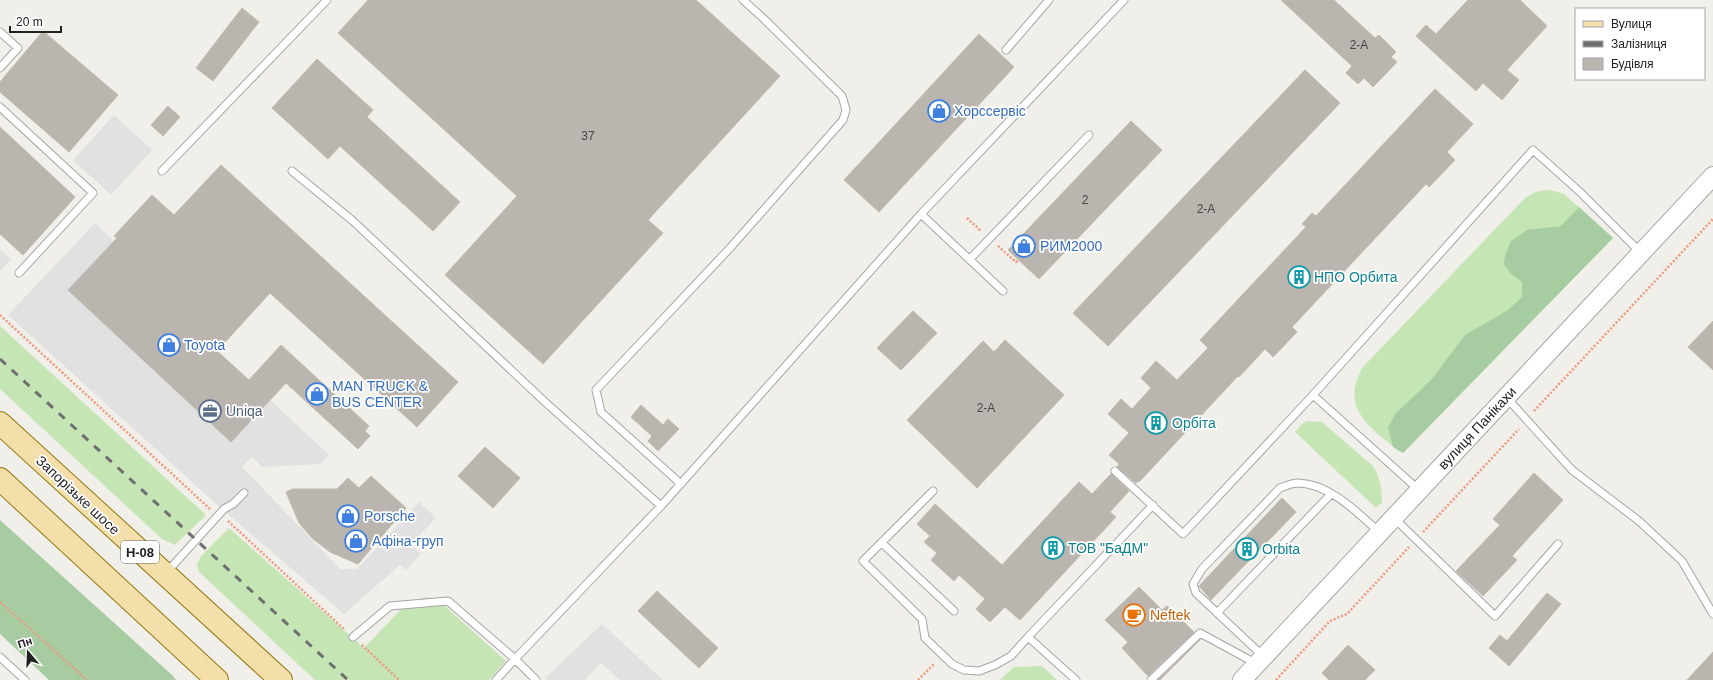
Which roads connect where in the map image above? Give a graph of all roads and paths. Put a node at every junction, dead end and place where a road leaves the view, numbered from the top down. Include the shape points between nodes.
1 (327, 0) edge
2 (743, 0) edge
3 (1049, 0) edge
4 (1124, 0) edge
5 (0, 32) edge
6 (1006, 50) dead end
7 (0, 68) edge
8 (0, 108) edge
9 (1089, 135) dead end
10 (162, 171) dead end
11 (292, 171) dead end
12 (1713, 176) edge
13 (921, 214) junction
14 (1713, 219) edge
15 (1640, 252) junction
16 (1006, 253) dead end
17 (970, 259) junction
18 (1018, 260) dead end
19 (19, 273) dead end
20 (1004, 291) dead end
21 (0, 315) edge
22 (1313, 395) junction
23 (1505, 397) junction
24 (1527, 421) junction
25 (0, 423) edge
26 (1115, 471) dead end
27 (0, 479) edge
28 (681, 484) junction
29 (1419, 490) junction
30 (933, 491) dead end
31 (244, 493) dead end
32 (1332, 494) junction
33 (661, 506) junction
34 (1153, 506) junction
35 (220, 513) junction
36 (1393, 518) junction
37 (1380, 532) junction
38 (1416, 540) junction
39 (882, 543) junction
40 (1558, 544) dead end
41 (164, 574) junction
42 (0, 602) edge
43 (954, 611) dead end
44 (1217, 612) junction
45 (1713, 614) edge
46 (1028, 637) junction
47 (353, 638) junction
48 (942, 656) junction
49 (0, 657) edge
50 (515, 659) junction
51 (1260, 660) junction
52 (23, 679) edge
53 (87, 680) edge
54 (217, 680) edge
55 (281, 680) edge
56 (399, 680) edge
57 (496, 680) edge
58 (536, 680) edge
59 (918, 680) edge
60 (1076, 680) edge
61 (1151, 680) edge
62 (1242, 680) edge
63 (1276, 680) edge

1 - 10 lane
2 - 28 lane via 842,96 846,110 843,120 730,248 596,390 601,412
3 - 6 lane
4 - 13 lane
5 - 7 lane via 18,48
8 - 19 lane via 93,193
9 - 17 lane
11 - 33 lane via 353,221
12 - 15 street, вулиця Панікахи
13 - 17 lane
13 - 28 lane
14 - 24 path
15 - 22 lane via 1580,192 1533,150
15 - 23 street, вулиця Панікахи
16 - 18 path via 1016,262
17 - 20 lane
21 - 35 path via 210,509
22 - 29 lane
22 - 34 lane via 1183,534
23 - 24 lane
23 - 29 street, вулиця Панікахи
24 - 38 path
24 - 45 lane via 1572,470 1639,521 1682,561
25 - 41 main road, Запорізьке шосе / Н-08
26 - 34 lane
27 - 54 main road, Н-08
28 - 33 lane
29 - 36 street, вулиця Панікахи
30 - 39 lane
31 - 35 lane via 234,504
32 - 37 lane
32 - 44 lane
32 - 44 lane via 1320,487 1297,483 1280,488 1202,569 1194,584 1196,593
33 - 50 lane
34 - 46 lane
35 - 41 lane
35 - 47 path
36 - 37 street, вулиця Панікахи
36 - 38 lane
37 - 51 street, вулиця Панікахи
38 - 40 lane via 1494,616
38 - 63 path via 1347,614 1330,621
39 - 43 lane
39 - 48 lane via 863,561 922,619 925,638
41 - 55 main road, Запорізьке шосе / Н-08
42 - 53 path
44 - 51 lane
46 - 48 lane via 1011,656 979,671 964,670
46 - 60 lane
47 - 50 lane via 390,606 448,600
47 - 56 path
48 - 59 path
49 - 52 lane
50 - 57 lane
50 - 58 lane
51 - 61 lane via 1200,633
51 - 62 street, вулиця Панікахи

